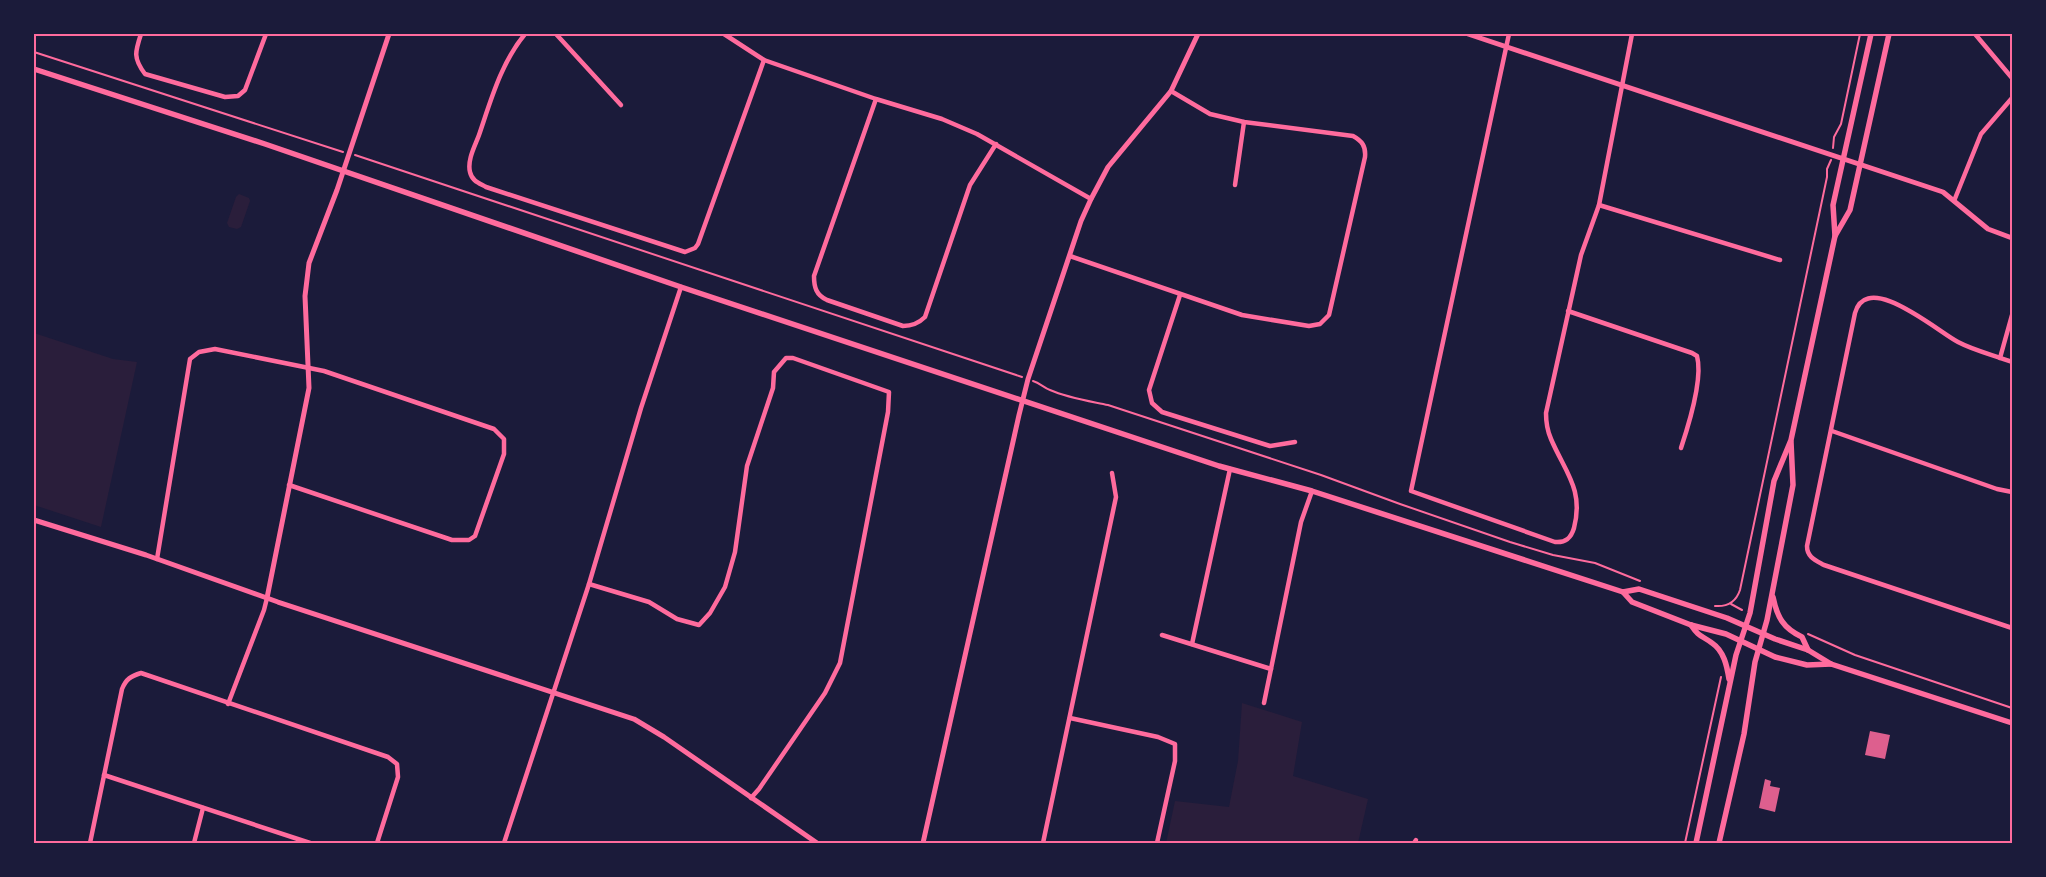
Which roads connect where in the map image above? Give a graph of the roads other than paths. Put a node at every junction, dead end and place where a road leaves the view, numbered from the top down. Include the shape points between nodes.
1 (141, 34) edge
2 (266, 34) edge
3 (389, 34) edge
4 (525, 34) edge
5 (556, 34) edge
6 (724, 34) edge
7 (1198, 34) edge
8 (1468, 34) edge
9 (1510, 34) edge
10 (1632, 34) edge
11 (1871, 34) edge
12 (1889, 34) edge
13 (1975, 34) edge
14 (1507, 46) junction
15 (764, 60) junction
16 (34, 69) edge
17 (2012, 78) edge
18 (1622, 86) junction
19 (1170, 91) junction
20 (2012, 98) edge
21 (876, 99) junction
22 (621, 105) dead end
23 (1244, 122) junction
24 (996, 144) junction
25 (1844, 158) junction
26 (1861, 164) junction
27 (343, 171) junction
28 (1234, 185) dead end
29 (1091, 199) junction
30 (1954, 201) junction
31 (1599, 205) junction
32 (1835, 236) junction
33 (2012, 238) edge
34 (1070, 256) junction
35 (1780, 260) dead end
36 (681, 288) junction
37 (1180, 295) junction
38 (1568, 311) junction
39 (2012, 315) edge
40 (2000, 358) junction
41 (2012, 362) edge
42 (308, 366) junction
43 (1023, 400) junction
44 (1832, 431) junction
45 (1791, 440) junction
46 (1295, 442) dead end
47 (1681, 448) dead end
48 (1230, 469) junction
49 (1112, 473) dead end
50 (288, 485) junction
51 (1312, 491) junction
52 (2012, 492) edge
53 (34, 520) edge
54 (157, 559) junction
55 (589, 584) junction
56 (1623, 592) junction
57 (1772, 594) junction
58 (267, 598) junction
59 (1691, 625) junction
60 (1745, 626) junction
61 (2012, 628) edge
62 (1763, 634) junction
63 (1162, 635) dead end
64 (1740, 641) junction
65 (1192, 644) junction
66 (1759, 649) junction
67 (1808, 650) junction
68 (1831, 664) junction
69 (1271, 669) junction
70 (1730, 685) junction
71 (554, 692) junction
72 (1264, 703) dead end
73 (228, 704) junction
74 (1070, 718) junction
75 (2012, 723) edge
76 (104, 775) junction
77 (751, 798) junction
78 (203, 808) junction
79 (90, 843) edge
80 (194, 843) edge
81 (310, 843) edge
82 (377, 843) edge
83 (504, 843) edge
84 (816, 843) edge
85 (923, 843) edge
86 (1043, 843) edge
87 (1157, 843) edge
88 (1696, 843) edge
89 (1719, 843) edge

1 - 2 street via 136,58 145,74 226,97 238,96 245,90
3 - 27 street
4 - 15 street via 508,59 493,92 469,162 472,177 486,187 685,252 698,244
5 - 22 street
6 - 15 street
7 - 19 street
8 - 14 street
9 - 14 street
10 - 18 street
11 - 25 main road
12 - 26 main road
13 - 17 street
14 - 18 street
14 - 38 street via 1411,491 1555,542 1566,541 1573,532 1576,519 1576,492 1546,428 1546,412
15 - 21 street
16 - 27 main road
18 - 25 street
18 - 31 street
19 - 23 street via 1210,114
19 - 29 street via 1108,167
20 - 30 street via 1981,134
21 - 24 street via 942,119
21 - 24 street via 814,276 817,292 826,300 903,326 921,321 970,185
23 - 28 street
23 - 37 street via 1353,136 1365,149 1332,308 1325,320 1310,326 1242,315
24 - 29 street
25 - 26 street
25 - 32 main road via 1833,205
26 - 30 street via 1943,192
26 - 32 main road via 1850,210
27 - 36 main road
27 - 42 street via 309,263 305,296
29 - 34 street
30 - 33 street via 1988,229
31 - 35 street
31 - 38 street via 1580,255
32 - 45 main road
34 - 37 street
34 - 43 street
36 - 43 main road
36 - 55 street via 641,408
37 - 46 street via 1150,390 1152,403 1162,412 1270,446
38 - 47 street via 1697,356 1699,372
39 - 40 street
40 - 41 street
40 - 44 street via 1960,343 1893,302 1877,296 1866,298 1857,306 1855,313
42 - 50 street via 309,388
42 - 50 street via 494,429 504,438 504,454 475,536 469,540 452,540
42 - 54 street via 215,349 199,352 190,360
43 - 48 main road
43 - 85 street
44 - 52 street
44 - 61 street via 1808,538 1807,550 1812,558 1824,565
45 - 57 main road via 1793,485
45 - 60 main road via 1774,481
48 - 51 main road
48 - 65 street
49 - 74 street via 1116,497
50 - 58 street
51 - 56 main road
51 - 69 street via 1301,522
53 - 54 street
54 - 58 street
55 - 71 street
55 - 77 street via 649,602 677,619 698,625 710,613 725,587 735,552 747,466 774,388 774,372 786,358 794,358 889,392 888,412 840,663 825,693
56 - 59 main road via 1632,602
56 - 60 main road via 1639,589
57 - 62 main road
57 - 67 main road via 1781,621 1802,637
58 - 71 street
58 - 73 street
59 - 64 main road
59 - 70 main road via 1698,636 1711,642 1721,653 1728,668
60 - 62 main road
60 - 64 main road
62 - 66 main road
62 - 67 main road
63 - 65 street
64 - 66 main road
64 - 70 main road
65 - 69 street
66 - 68 main road via 1807,666
66 - 89 main road
67 - 68 main road
68 - 75 main road
69 - 72 street
70 - 88 main road
71 - 77 street via 634,719
71 - 83 street
73 - 76 street via 150,676 132,676 122,689
73 - 82 street via 388,757 397,764 398,777
74 - 86 street
74 - 87 street via 1158,737 1175,744 1175,761
76 - 78 street
76 - 79 street
77 - 84 street
78 - 80 street
78 - 81 street

